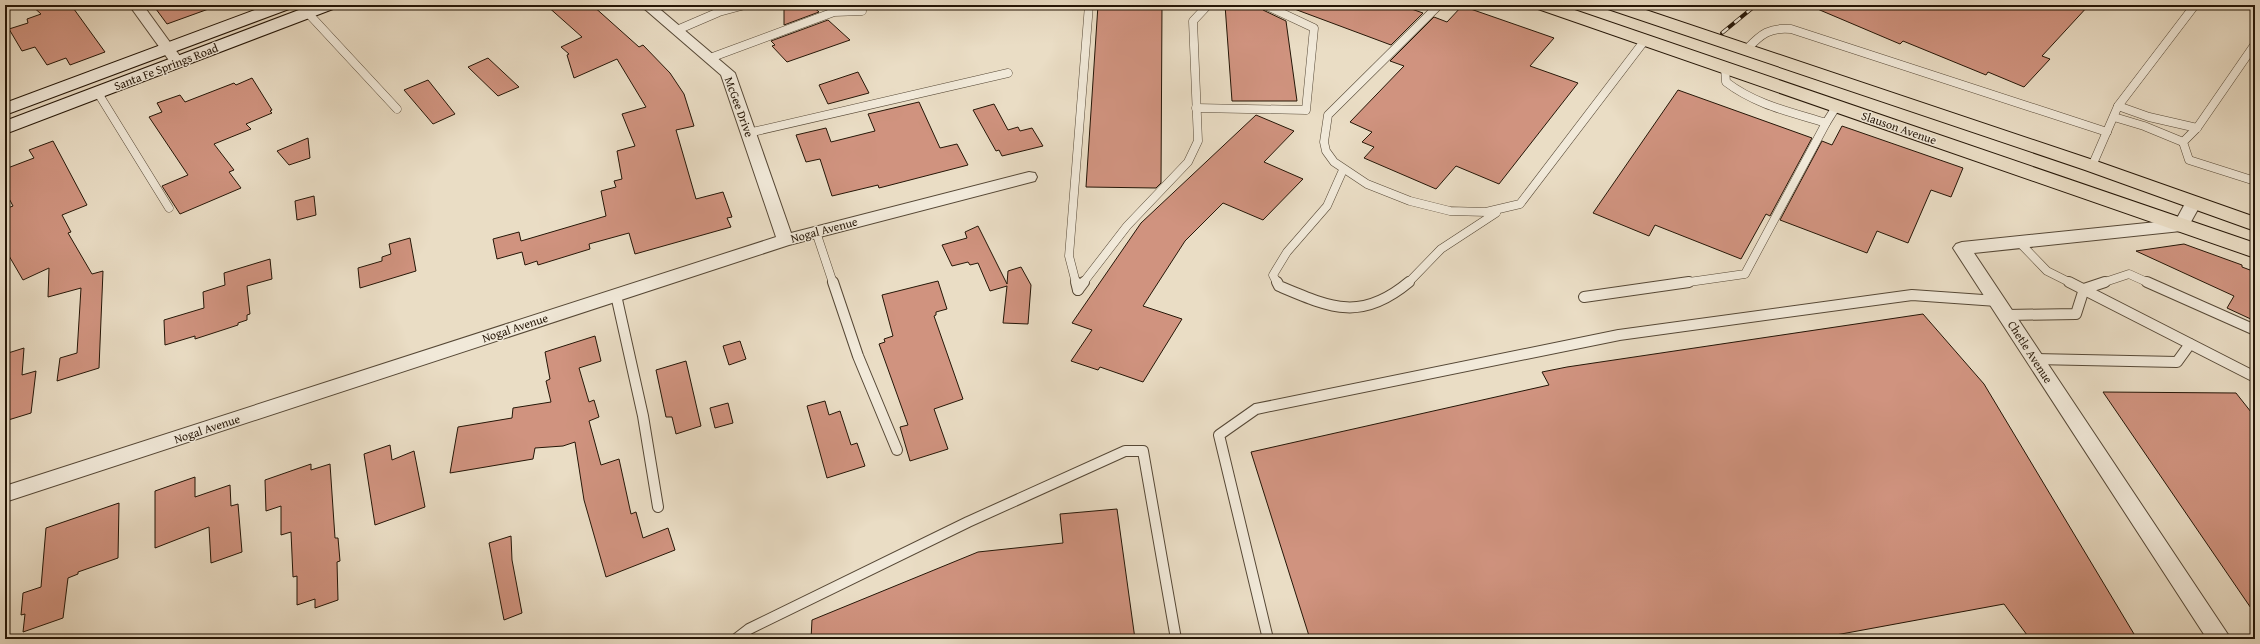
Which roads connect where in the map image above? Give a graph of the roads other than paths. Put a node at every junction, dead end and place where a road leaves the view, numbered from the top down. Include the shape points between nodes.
1 (136, 5) edge
2 (283, 5) edge
3 (327, 5) edge
4 (647, 5) edge
5 (745, 5) edge
6 (1089, 5) edge
7 (1208, 5) edge
8 (1265, 5) edge
9 (1439, 5) edge
10 (1544, 5) edge
11 (1614, 5) edge
12 (2195, 5) edge
13 (862, 11) dead end
14 (307, 12) junction
15 (677, 30) junction
16 (1645, 40) junction
17 (2255, 44) edge
18 (1747, 49) junction
19 (174, 55) junction
20 (710, 58) junction
21 (1725, 68) junction
22 (1008, 73) dead end
23 (98, 93) junction
24 (2118, 106) junction
25 (1836, 107) junction
26 (1196, 108) junction
27 (5, 109) edge
28 (397, 109) dead end
29 (2114, 117) junction
30 (1826, 123) junction
31 (5, 128) edge
32 (2197, 128) junction
33 (2107, 132) junction
34 (748, 133) junction
35 (2183, 142) junction
36 (2092, 166) junction
37 (1343, 170) junction
38 (1029, 177) dead end
39 (2255, 181) edge
40 (2194, 202) junction
41 (169, 208) dead end
42 (1497, 212) junction
43 (2255, 224) edge
44 (2181, 225) junction
45 (816, 232) junction
46 (785, 240) junction
47 (2019, 242) junction
48 (2255, 251) edge
49 (2084, 289) junction
50 (616, 295) junction
51 (1584, 297) dead end
52 (2002, 308) junction
53 (2255, 330) edge
54 (2190, 344) junction
55 (2035, 359) junction
56 (2255, 377) edge
57 (897, 450) dead end
58 (5, 494) edge
59 (658, 506) dead end
60 (736, 639) edge
61 (1176, 639) edge
62 (1268, 639) edge
63 (2220, 639) edge

1 - 19 street
2 - 19 main road, Santa Fe Springs Road
3 - 14 main road, Santa Fe Springs Road
4 - 15 street, McGee Drive
5 - 15 lane via 719,12
6 - 26 lane via 1069,256 1078,290 1127,226 1188,162 1198,141
7 - 26 lane via 1193,21
8 - 26 lane via 1314,28 1306,110
9 - 37 lane via 1328,115 1325,127 1326,150
10 - 16 main road, Slauson Avenue
11 - 18 main road
12 - 24 lane
13 - 20 lane via 834,12
14 - 19 main road, Santa Fe Springs Road
14 - 28 lane
15 - 20 street, McGee Drive
16 - 21 main road, Slauson Avenue
16 - 42 lane via 1520,204
17 - 32 lane
18 - 33 lane via 1769,28 1791,29
18 - 36 main road
19 - 23 main road, Santa Fe Springs Road
19 - 27 main road, Santa Fe Springs Road
20 - 34 street, McGee Drive via 728,73
21 - 25 main road, Slauson Avenue
21 - 30 lane via 1726,82 1752,99
22 - 34 lane
23 - 31 main road, Santa Fe Springs Road
23 - 41 lane
24 - 29 lane
24 - 32 lane via 2149,117
25 - 30 lane
25 - 44 main road, Slauson Avenue
29 - 33 lane
29 - 35 lane
30 - 51 lane via 1745,274
32 - 35 lane
33 - 36 lane
34 - 46 street, McGee Drive
35 - 39 lane via 2189,160
36 - 40 main road
37 - 42 lane via 1373,187 1424,205 1463,213
37 - 42 lane via 1328,206 1287,252 1273,275 1279,286 1333,306 1361,308 1391,297 1414,278 1440,249
38 - 45 street, Nogal Avenue
40 - 43 main road
40 - 44 street
44 - 47 street, Chetle Avenue
44 - 48 main road, Slauson Avenue
45 - 46 street, Nogal Avenue
45 - 57 lane via 866,378
46 - 50 street, Nogal Avenue
47 - 49 lane via 2047,271
47 - 52 street, Chetle Avenue via 1962,248
49 - 52 lane via 2076,314
49 - 53 lane via 2129,274
49 - 54 lane
50 - 58 street, Nogal Avenue
50 - 59 lane via 643,416
52 - 55 street, Chetle Avenue
52 - 62 lane via 1912,294 1619,335 1256,409 1219,435
54 - 55 lane via 2177,362
54 - 56 lane
55 - 63 street, Chetle Avenue
60 - 61 lane via 748,629 968,522 1125,451 1143,451

